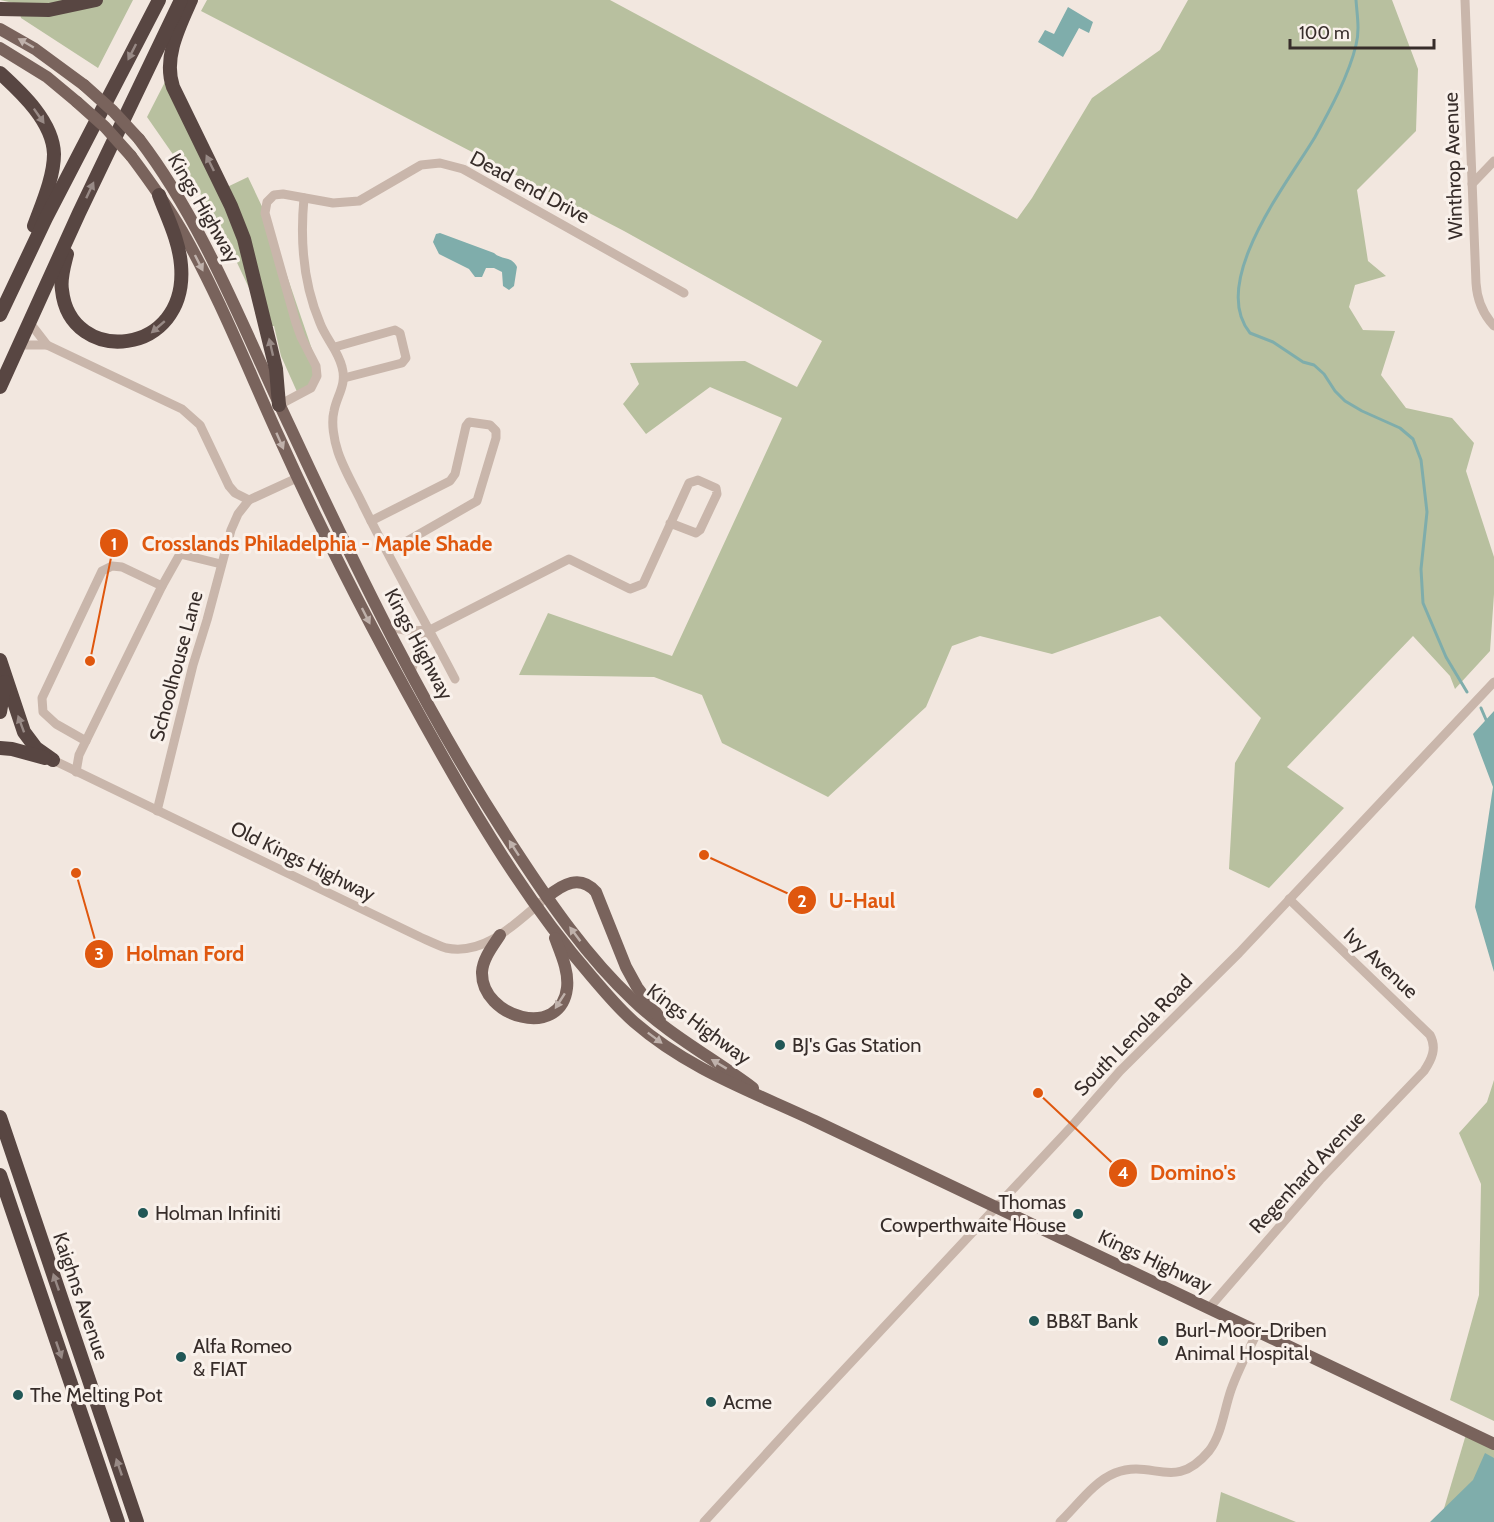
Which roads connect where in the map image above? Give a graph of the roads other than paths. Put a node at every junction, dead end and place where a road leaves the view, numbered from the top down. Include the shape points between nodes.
1 (96, 0) edge
2 (159, 0) edge
3 (181, 0) edge
4 (191, 0) edge
5 (1465, 0) edge
6 (0, 9) edge
7 (0, 29) edge
8 (0, 48) edge
9 (0, 73) edge
10 (1494, 161) edge
11 (1472, 184) junction
12 (159, 195) junction
13 (304, 198) junction
14 (79, 213) junction
15 (18, 275) junction
16 (684, 293) dead end
17 (0, 315) edge
18 (30, 323) junction
19 (1494, 326) edge
20 (20, 345) junction
21 (47, 345) junction
22 (335, 348) junction
23 (344, 378) junction
24 (0, 387) edge
25 (279, 405) junction
26 (297, 478) junction
27 (249, 500) junction
28 (371, 521) junction
29 (670, 523) junction
30 (388, 552) junction
31 (221, 564) junction
32 (162, 585) junction
33 (388, 627) junction
34 (430, 630) junction
35 (0, 660) edge
36 (411, 672) junction
37 (6, 676) junction
38 (455, 679) dead end
39 (1494, 682) edge
40 (0, 712) edge
41 (86, 741) junction
42 (0, 748) edge
43 (53, 760) junction
44 (76, 772) junction
45 (157, 811) junction
46 (547, 897) junction
47 (1289, 899) junction
48 (536, 906) junction
49 (550, 926) junction
50 (500, 935) junction
51 (669, 1031) junction
52 (1430, 1060) joint
53 (766, 1098) junction
54 (0, 1117) edge
55 (0, 1175) edge
56 (996, 1206) junction
57 (1209, 1308) junction
58 (1258, 1331) junction
59 (1494, 1444) edge
60 (118, 1522) edge
61 (137, 1522) edge
62 (704, 1522) edge
63 (1060, 1522) edge

1 - 6 highway via 49,10
2 -> 15 highway
14 -> 3 highway
25 -> 4 highway via 276,369 244,239 169,75 171,52
5 - 11 street, Winthrop Avenue
25 -> 7 main road, Kings Highway, bridge via 206,246 176,192 139,139 84,85
8 - 12 main road, Kings Highway, bridge via 47,77 105,127
9 -> 15 highway via 37,113 47,129 54,154
10 - 11 street
11 - 19 street, Winthrop Avenue via 1477,294 1484,314
12 -> 14 highway via 180,255 180,288 166,321 146,336 131,340 115,342 92,335 78,324 64,304 62,280
12 -> 26 main road, Kings Highway via 205,275
13 - 16 street, Dead end Drive via 333,203 358,201 421,165 440,163 463,169
13 - 22 street via 303,256 307,281 320,324
13 - 25 street, Dead end Drive via 274,195 267,202 265,213 296,323 317,376 311,388
14 - 18 highway
15 - 17 highway
18 - 20 highway
18 - 21 street
20 - 21 street
20 - 24 highway
21 - 27 street via 187,413 200,426 229,486
22 - 23 street
22 - 23 street via 395,330 400,333 406,358 402,363
23 - 28 street via 333,412 333,432 338,452
25 - 33 main road, Kings Highway
26 - 27 street
26 -> 48 main road, Kings Highway via 416,710 485,830
27 - 31 street, Schoolhouse Lane via 238,514
28 - 30 street
28 - 30 street via 450,481 469,422 490,425 496,431 477,501
29 - 29 street via 689,483 698,480 716,488 717,494 700,530 696,533
29 - 34 street via 643,584 637,587 630,589 569,559
30 - 34 street
31 - 32 street via 180,554
31 - 45 street, Schoolhouse Lane
32 - 41 street
32 - 41 street via 122,567 102,571 42,698 43,712
33 - 34 street
33 - 36 main road, Kings Highway
34 - 36 street via 418,649
34 - 38 street
35 - 37 highway
46 -> 36 main road, Kings Highway via 478,790
37 - 40 highway
43 -> 37 highway via 36,748 24,732
39 - 47 street, South Lenola Road
41 - 44 street
42 - 43 highway
43 - 44 street, Old Kings Highway
44 - 45 street, Old Kings Highway
45 - 50 street, Old Kings Highway via 440,945 472,948
46 - 48 street, Old Kings Highway
51 -> 46 main road, Kings Highway via 616,983
46 - 51 main road via 573,882 586,884 596,892 626,967
47 - 52 street, Ivy Avenue via 1430,1035 1434,1050
47 - 56 street, South Lenola Road via 1120,1071
48 - 49 main road
48 - 50 street, Old Kings Highway
49 -> 50 main road via 564,964 567,987 558,1006 539,1018 510,1013 497,1004 487,989 483,967
49 -> 53 main road, Kings Highway via 633,1021 708,1072
53 -> 51 main road, Kings Highway
52 - 57 street, Regenhard Avenue
53 - 56 main road, Kings Highway
61 -> 54 highway, Kaighns Avenue
55 -> 60 highway, Kaighns Avenue
56 - 57 main road, Kings Highway
56 - 62 street, South Lenola Road
57 - 58 main road, Kings Highway
58 - 59 main road, Kings Highway
58 - 63 street via 1211,1448 1197,1463 1179,1472 1115,1473 1097,1485

